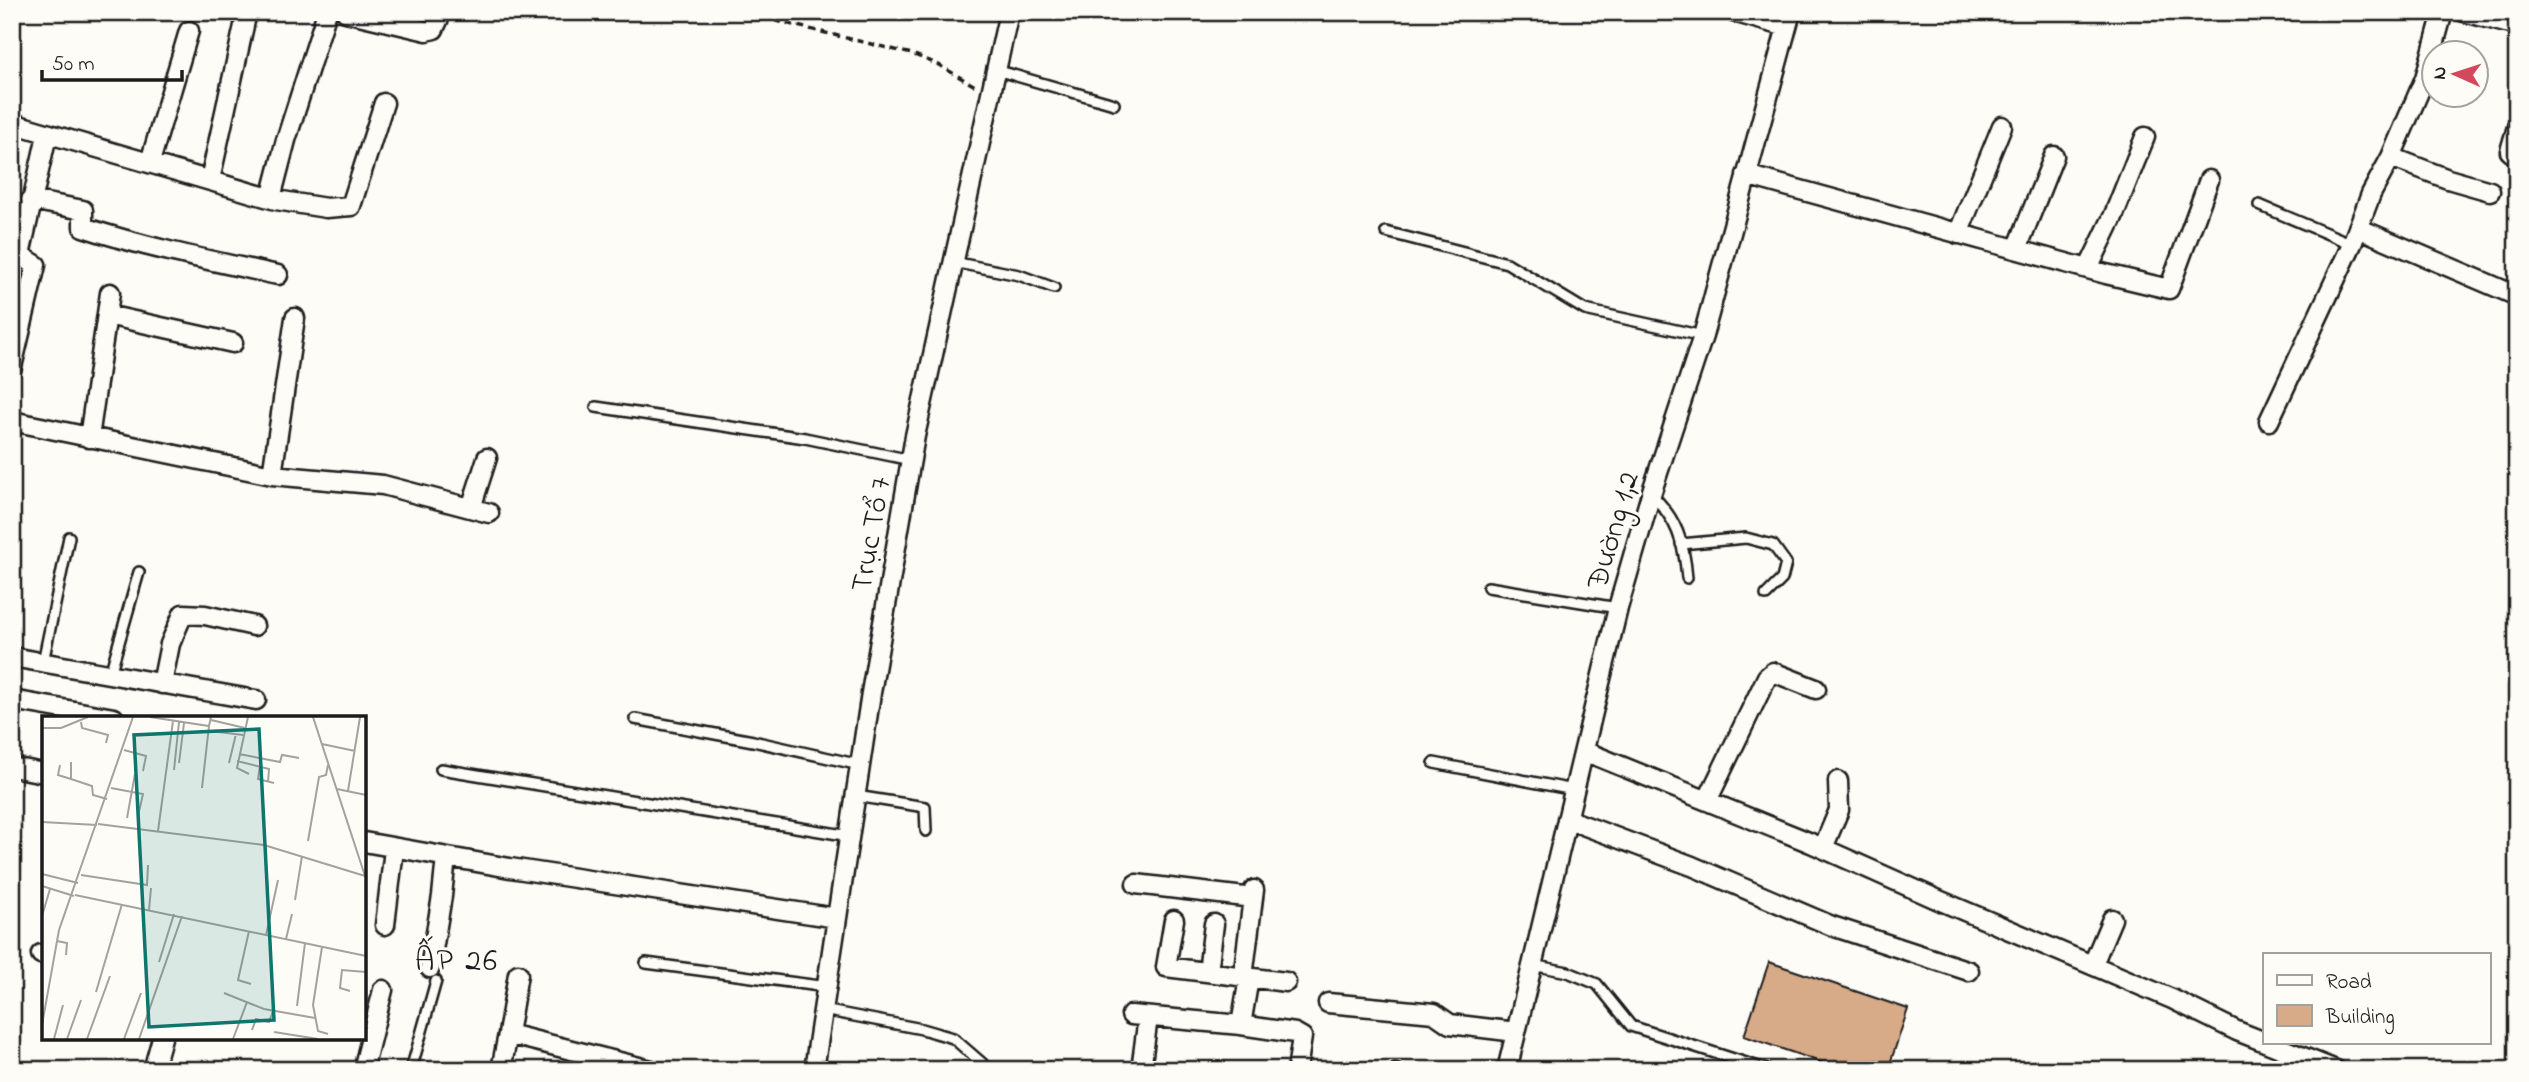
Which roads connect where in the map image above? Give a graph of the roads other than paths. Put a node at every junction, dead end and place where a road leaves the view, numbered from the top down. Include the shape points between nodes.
1 (247, 12) edge
2 (327, 12) edge
3 (346, 12) edge
4 (442, 12) edge
5 (1009, 12) edge
6 (1733, 12) edge
7 (2444, 12) edge
8 (2464, 12) edge
9 (1788, 20) edge
10 (2517, 26) edge
11 (189, 31) dead end
12 (996, 70) junction
13 (384, 103) dead end
14 (1114, 104) dead end
15 (12, 123) edge
16 (2002, 126) dead end
17 (2517, 127) edge
18 (47, 135) junction
19 (2145, 137) dead end
20 (2054, 156) dead end
21 (2391, 157) junction
22 (2517, 157) edge
23 (150, 162) junction
24 (1746, 175) junction
25 (210, 180) junction
26 (2209, 180) dead end
27 (2490, 191) dead end
28 (271, 198) junction
29 (31, 200) junction
30 (2259, 205) dead end
31 (1386, 232) dead end
32 (1958, 234) junction
33 (2355, 236) junction
34 (2017, 249) junction
35 (953, 262) junction
36 (2088, 269) junction
37 (278, 275) dead end
38 (1054, 288) dead end
39 (110, 293) dead end
40 (2517, 296) edge
41 (107, 315) junction
42 (295, 318) dead end
43 (1703, 335) junction
44 (233, 343) dead end
45 (12, 367) edge
46 (596, 407) dead end
47 (12, 421) edge
48 (2269, 421) dead end
49 (89, 438) junction
50 (486, 458) dead end
51 (911, 460) junction
52 (272, 475) junction
53 (1651, 494) junction
54 (471, 508) junction
55 (489, 513) dead end
56 (69, 537) dead end
57 (1681, 544) junction
58 (139, 572) dead end
59 (1686, 578) dead end
60 (1488, 587) dead end
61 (1766, 595) dead end
62 (1618, 608) junction
63 (254, 626) dead end
64 (12, 657) edge
65 (43, 662) junction
66 (110, 674) junction
67 (162, 684) junction
68 (1816, 688) dead end
69 (12, 700) edge
70 (256, 700) dead end
71 (103, 716) edge
72 (635, 719) dead end
73 (1584, 751) junction
74 (1434, 763) dead end
75 (860, 765) junction
76 (12, 766) edge
77 (441, 769) dead end
78 (42, 773) edge
79 (1838, 781) dead end
80 (1574, 790) junction
81 (856, 796) junction
82 (1707, 801) junction
83 (1567, 819) junction
84 (926, 831) dead end
85 (850, 836) junction
86 (366, 842) edge
87 (1824, 848) junction
88 (394, 849) junction
89 (446, 857) junction
90 (1136, 884) dead end
91 (837, 918) junction
92 (2112, 919) dead end
93 (1174, 920) dead end
94 (1214, 924) dead end
95 (385, 926) dead end
96 (646, 962) dead end
97 (2093, 964) junction
98 (1532, 965) junction
99 (1969, 971) dead end
100 (1208, 972) junction
101 (518, 974) dead end
102 (433, 975) joint
103 (1246, 977) junction
104 (1286, 982) dead end
105 (827, 987) junction
106 (383, 990) dead end
107 (1328, 1003) dead end
108 (823, 1010) junction
109 (1241, 1025) junction
110 (1516, 1032) junction
111 (508, 1034) junction
112 (161, 1040) edge
113 (2263, 1041) edge
114 (2270, 1044) edge
115 (153, 1070) edge
116 (363, 1070) edge
117 (411, 1070) edge
118 (500, 1070) edge
119 (651, 1070) edge
120 (814, 1070) edge
121 (990, 1070) edge
122 (1142, 1070) edge
123 (1297, 1070) edge
124 (1507, 1070) edge
125 (1768, 1070) edge
126 (2336, 1070) edge

1 - 25 street
2 - 28 street
3 - 4 street via 427,31 434,29
5 - 12 street, Trục Tổ 7
6 - 9 street
7 - 21 street via 2425,78
8 - 10 street
9 - 24 street, Đường 1,2
11 - 23 street
12 - 14 lane
12 - 35 street, Trục Tổ 7
13 - 28 street via 351,206 326,208
15 - 18 street
16 - 32 street
17 - 22 street via 2510,151
18 - 23 street
18 - 29 street
19 - 36 street
20 - 34 street
21 - 27 street
21 - 33 street
23 - 25 street
24 - 32 street
24 - 43 street, Đường 1,2
25 - 28 street
26 - 36 street via 2169,289
29 - 37 street via 83,210 83,227 97,232
29 - 45 street via 20,255 36,265
30 - 33 lane
31 - 43 lane via 1507,263 1585,310
32 - 34 street
33 - 40 street
33 - 48 street
34 - 36 street
35 - 38 lane via 1019,275
35 - 51 street, Trục Tổ 7
39 - 41 street
41 - 44 street
41 - 49 street
42 - 52 street
43 - 53 street, Đường 1,2
46 - 51 lane via 805,438
47 - 49 street
49 - 52 street
50 - 54 street
51 - 75 street, Trục Tổ 7
52 - 54 street via 383,485
53 - 57 lane via 1668,511
53 - 62 street, Đường 1,2
54 - 55 street
56 - 65 lane
57 - 59 lane
57 - 61 lane via 1746,538 1773,545 1786,563 1782,579
58 - 66 lane
60 - 62 lane
62 - 73 street, Đường 1,2
63 - 67 street via 183,614 170,644
64 - 65 street
65 - 66 street
66 - 67 street
67 - 70 street
68 - 82 street via 1773,672 1767,677
69 - 71 street
72 - 75 lane
73 - 80 street, Đường 1,2
73 - 82 street
74 - 80 lane
75 - 81 street, Trục Tổ 7
76 - 78 street
77 - 85 lane
79 - 87 street via 1839,810
80 - 83 street, Đường 1,2
81 - 84 lane via 925,807
81 - 85 street, Trục Tổ 7
82 - 87 street
83 - 98 street, Đường 1,2
83 - 99 street via 1832,926
85 - 91 street, Trục Tổ 7
86 - 88 street
87 - 97 street
88 - 89 street
88 - 95 street
89 - 91 street
89 - 102 street
90 - 103 street via 1253,894
91 - 105 street, Trục Tổ 7
92 - 97 street
93 - 100 street via 1166,967
94 - 100 street
96 - 105 lane
97 - 113 street
98 - 110 street, Đường 1,2
98 - 125 lane via 1597,984 1631,1026
100 - 103 street
101 - 111 street
102 - 117 lane
103 - 104 street
103 - 109 street
105 - 108 street, Trục Tổ 7
106 - 116 street
107 - 110 street via 1434,1013 1450,1024
108 - 120 street, Trục Tổ 7
108 - 121 lane via 953,1038
109 - 122 street via 1140,1016
109 - 123 street via 1303,1037
110 - 124 street, Đường 1,2
111 - 118 street
111 - 119 street
112 - 115 street
114 - 126 street

